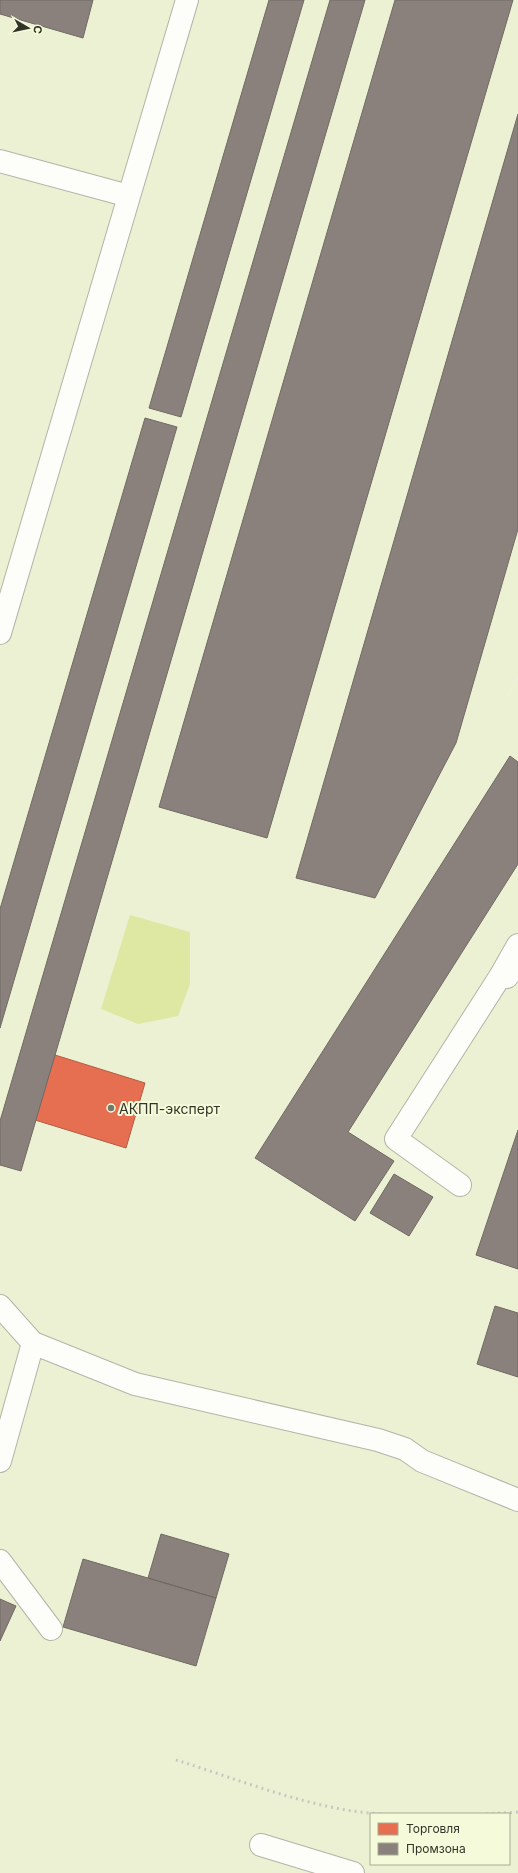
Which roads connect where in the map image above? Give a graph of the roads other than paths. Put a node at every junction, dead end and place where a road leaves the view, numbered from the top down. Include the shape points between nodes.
1 (187, 0) edge
2 (0, 161) edge
3 (129, 196) junction
4 (0, 633) edge
5 (518, 945) edge
6 (512, 975) edge
7 (460, 1185) dead end
8 (0, 1306) edge
9 (33, 1343) junction
10 (0, 1461) edge
11 (518, 1500) edge
12 (0, 1561) edge
13 (51, 1629) dead end
14 (262, 1845) dead end
15 (353, 1873) edge

1 - 3 street
2 - 3 street
3 - 4 street
5 - 6 street
6 - 7 street via 396,1139
8 - 9 street
9 - 10 street
9 - 11 street via 135,1384 378,1440 405,1449 422,1462
12 - 13 street
14 - 15 street

